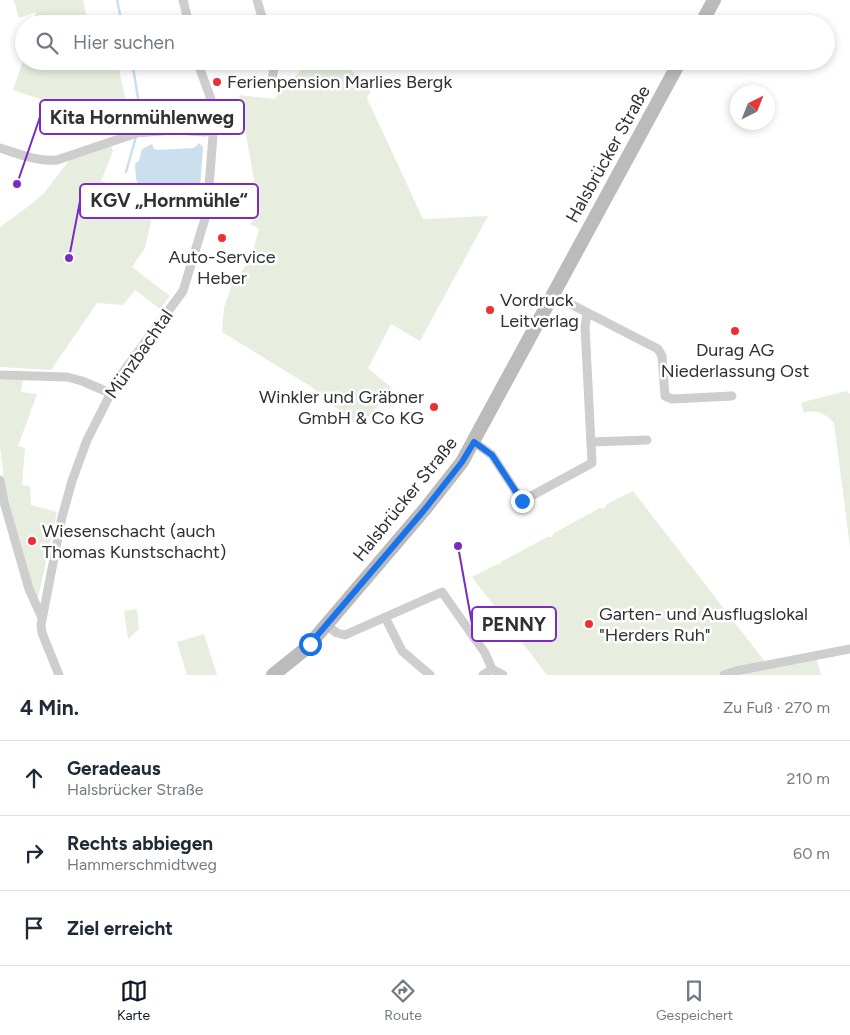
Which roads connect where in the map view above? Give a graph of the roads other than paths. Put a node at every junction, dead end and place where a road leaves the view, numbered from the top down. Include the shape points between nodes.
1 (183, 0) edge
2 (257, 0) edge
3 (714, 0) edge
4 (187, 15) edge
5 (261, 15) edge
6 (706, 15) edge
7 (201, 70) edge
8 (274, 70) edge
9 (675, 70) edge
10 (272, 82) dead end
11 (213, 130) junction
12 (0, 148) edge
13 (553, 294) junction
14 (587, 313) junction
15 (0, 375) edge
16 (110, 393) junction
17 (732, 396) dead end
18 (647, 440) dead end
19 (474, 442) junction
20 (591, 442) junction
21 (0, 480) edge
22 (385, 617) junction
23 (42, 618) junction
24 (326, 625) junction
25 (850, 649) edge
26 (492, 669) junction
27 (59, 675) edge
28 (272, 675) edge
29 (430, 675) edge
30 (483, 675) edge
31 (503, 675) edge
32 (724, 675) edge

1 - 4 street
2 - 5 street
3 - 6 main road
7 - 11 street, Münzbachtal via 215,110
8 - 10 street
9 - 13 main road, Halsbrücker Straße
11 - 12 street via 143,132 48,161
11 - 16 street, Münzbachtal via 209,203 186,283
13 - 14 street
13 - 19 main road, Halsbrücker Straße
14 - 17 street via 658,349 662,356 664,396
14 - 20 street
15 - 16 street via 67,378
16 - 23 street, Münzbachtal via 72,481
18 - 20 street
19 - 20 street via 492,455 522,501 592,463
19 - 24 main road, Halsbrücker Straße via 425,509
21 - 23 street via 28,588
22 - 24 street via 345,635
22 - 26 street via 442,592
22 - 29 street via 402,651
23 - 27 street, Münzbachtal via 42,633
24 - 28 main road, Halsbrücker Straße via 304,650
25 - 32 street
26 - 30 street
26 - 31 street

